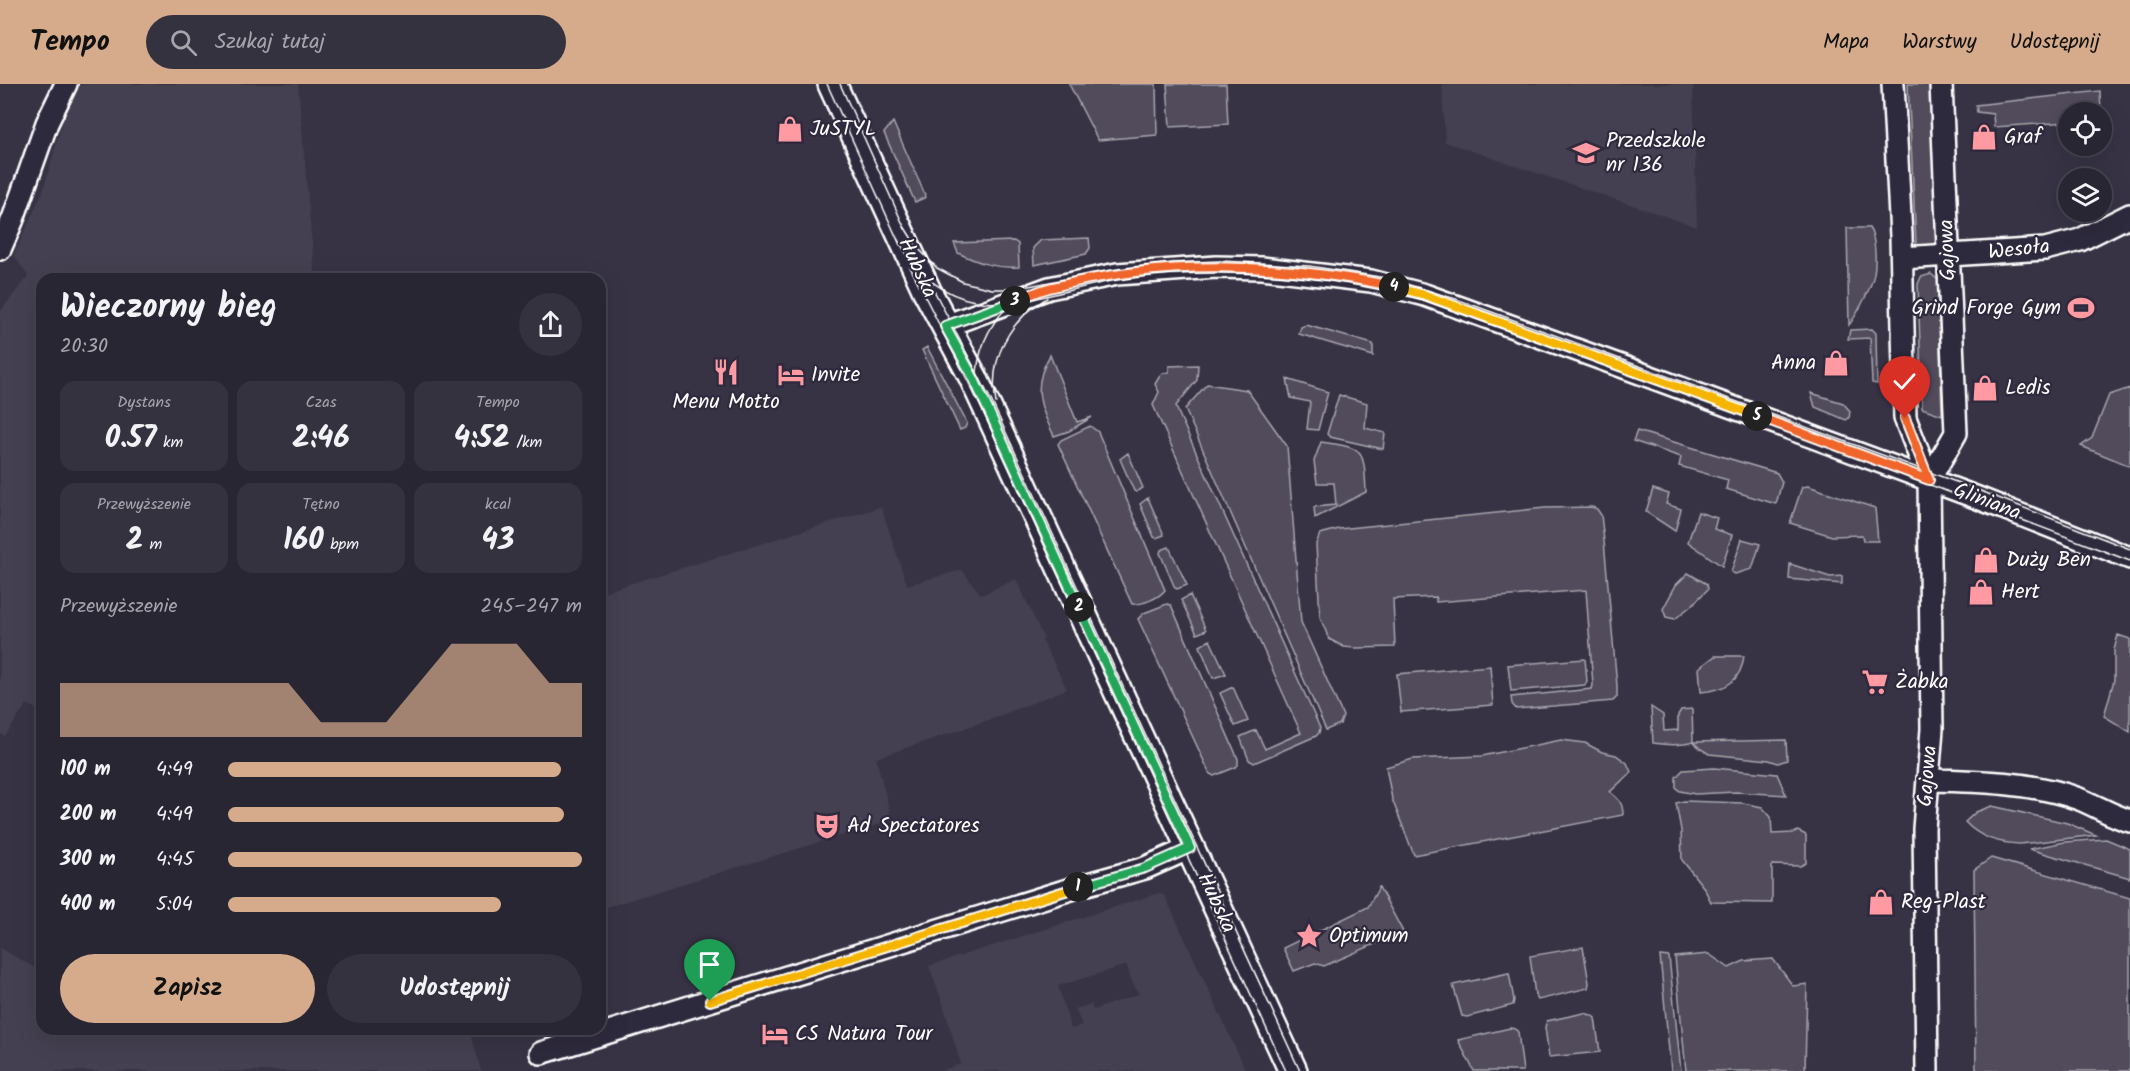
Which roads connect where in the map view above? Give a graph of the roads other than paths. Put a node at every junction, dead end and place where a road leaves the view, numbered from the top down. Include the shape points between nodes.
1 (66, 84) edge
2 (832, 84) edge
3 (1893, 84) edge
4 (1941, 84) edge
5 (2130, 215) edge
6 (0, 249) edge
7 (1948, 255) junction
8 (1902, 258) junction
9 (945, 326) junction
10 (1929, 480) junction
11 (2130, 558) edge
12 (1928, 780) junction
13 (2130, 821) edge
14 (1190, 848) junction
15 (606, 1033) edge
16 (599, 1035) edge
17 (541, 1053) dead end
18 (1293, 1071) edge
19 (1927, 1071) edge

1 - 6 street via 47,123
2 - 9 street, Hubska
3 - 8 street, Gajowa
4 - 7 street, Gajowa
5 - 7 street, Wesoła via 2080,240 2045,249
7 - 8 street, Wesoła
7 - 10 street, Gajowa via 1956,433
8 - 10 street, Gajowa via 1905,418
9 - 10 street, Gliniana via 1049,288 1168,269 1262,268 1371,281 1425,295
9 - 14 street, Hubska via 973,377
10 - 11 street, Gliniana
10 - 12 street, Gajowa via 1932,729
12 - 13 street via 2031,788 2079,799
12 - 19 street, Gajowa via 1924,829
14 - 15 street via 1138,871
14 - 18 street, Hubska
16 - 17 street

